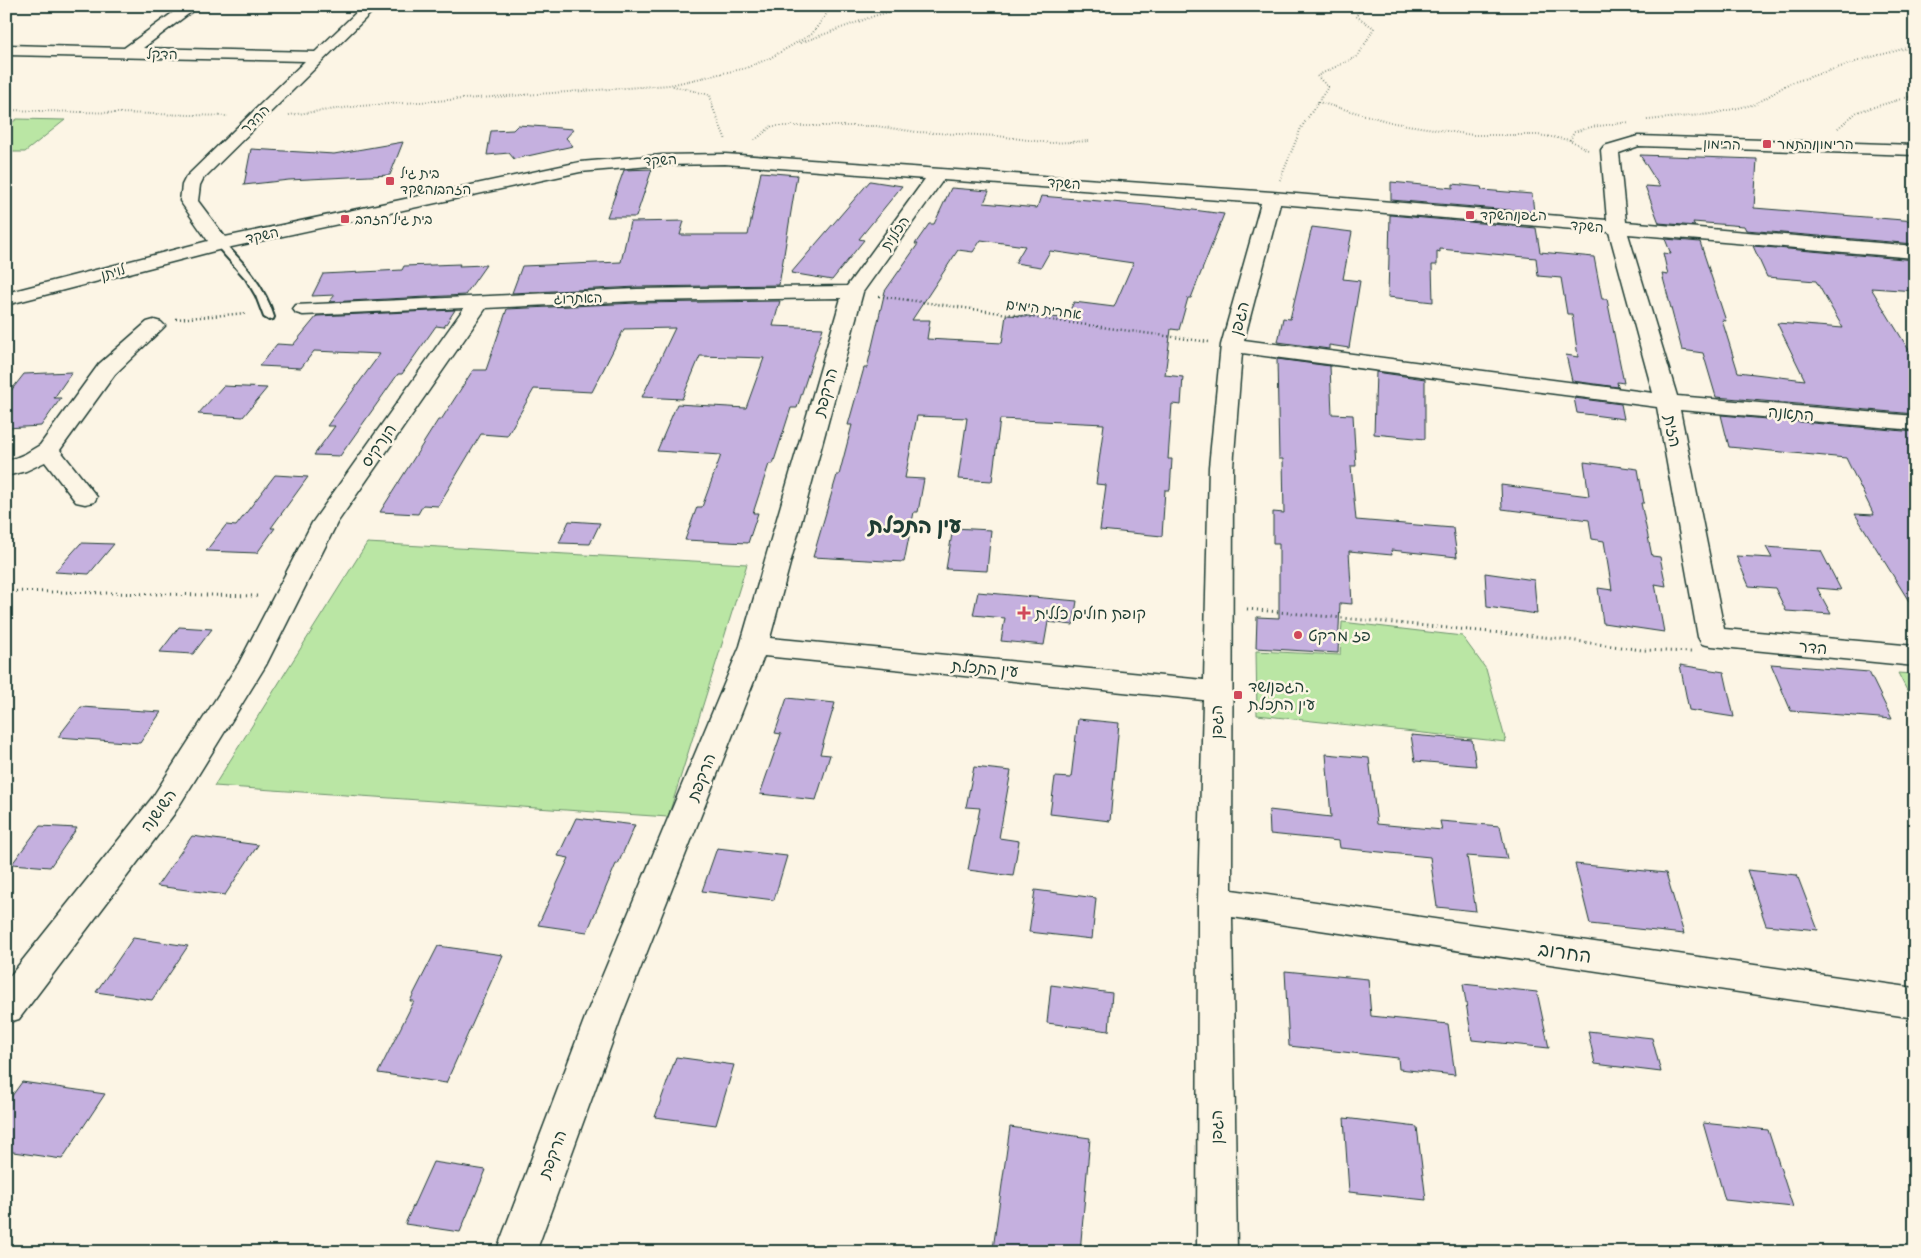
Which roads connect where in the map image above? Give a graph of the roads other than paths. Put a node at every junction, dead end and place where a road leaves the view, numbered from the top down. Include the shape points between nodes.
1 (192, 6) edge
2 (371, 6) edge
3 (6, 50) edge
4 (127, 53) junction
5 (319, 57) junction
6 (1915, 150) edge
7 (936, 175) junction
8 (1272, 198) junction
9 (1616, 228) junction
10 (220, 244) junction
11 (1915, 252) edge
12 (853, 292) junction
13 (6, 300) edge
14 (480, 301) junction
15 (303, 309) dead end
16 (268, 315) road end
17 (154, 326) road end
18 (1232, 345) junction
19 (1667, 402) junction
20 (1915, 423) edge
21 (48, 450) junction
22 (6, 469) edge
23 (85, 497) dead end
24 (288, 596) joint
25 (1712, 637) joint
26 (754, 646) junction
27 (1915, 656) edge
28 (1217, 690) junction
29 (1215, 901) junction
30 (1915, 1003) edge
31 (6, 1008) edge
32 (516, 1252) edge
33 (1217, 1252) edge

1 - 4 street
2 - 5 street, ההדר
3 - 4 street, הדקל
4 - 5 street, הדקל
5 - 10 street, ההדר via 191,185 189,201
6 - 9 street, הרימון via 1638,141 1610,150
7 - 8 street, השקד
7 - 10 street, השקד via 725,159 629,162 580,167
7 - 12 street, הכלנית
8 - 9 street, השקד
8 - 18 street, הגפן
9 - 11 street, השקד
9 - 19 street, הזית
10 - 13 street, לויתן
10 - 16 lane via 258,290
12 - 14 street, האתרוג
12 - 26 street, הרקפת
14 - 15 street, האתרוג
14 - 24 street, הנרקיס via 325,523
17 - 21 street via 107,369
18 - 19 street, התאנה
18 - 28 street, הגפן via 1221,467
19 - 20 street, התאנה
19 - 25 street, הזית
21 - 22 street via 35,459
21 - 23 street
24 - 31 street, השושנה via 252,666 163,806
25 - 27 street, הדר
26 - 28 street, עין התכלת
26 - 32 street, הרקפת via 604,1015
28 - 29 street, הגפן
29 - 30 street, החרוב
29 - 33 street, הגפן

